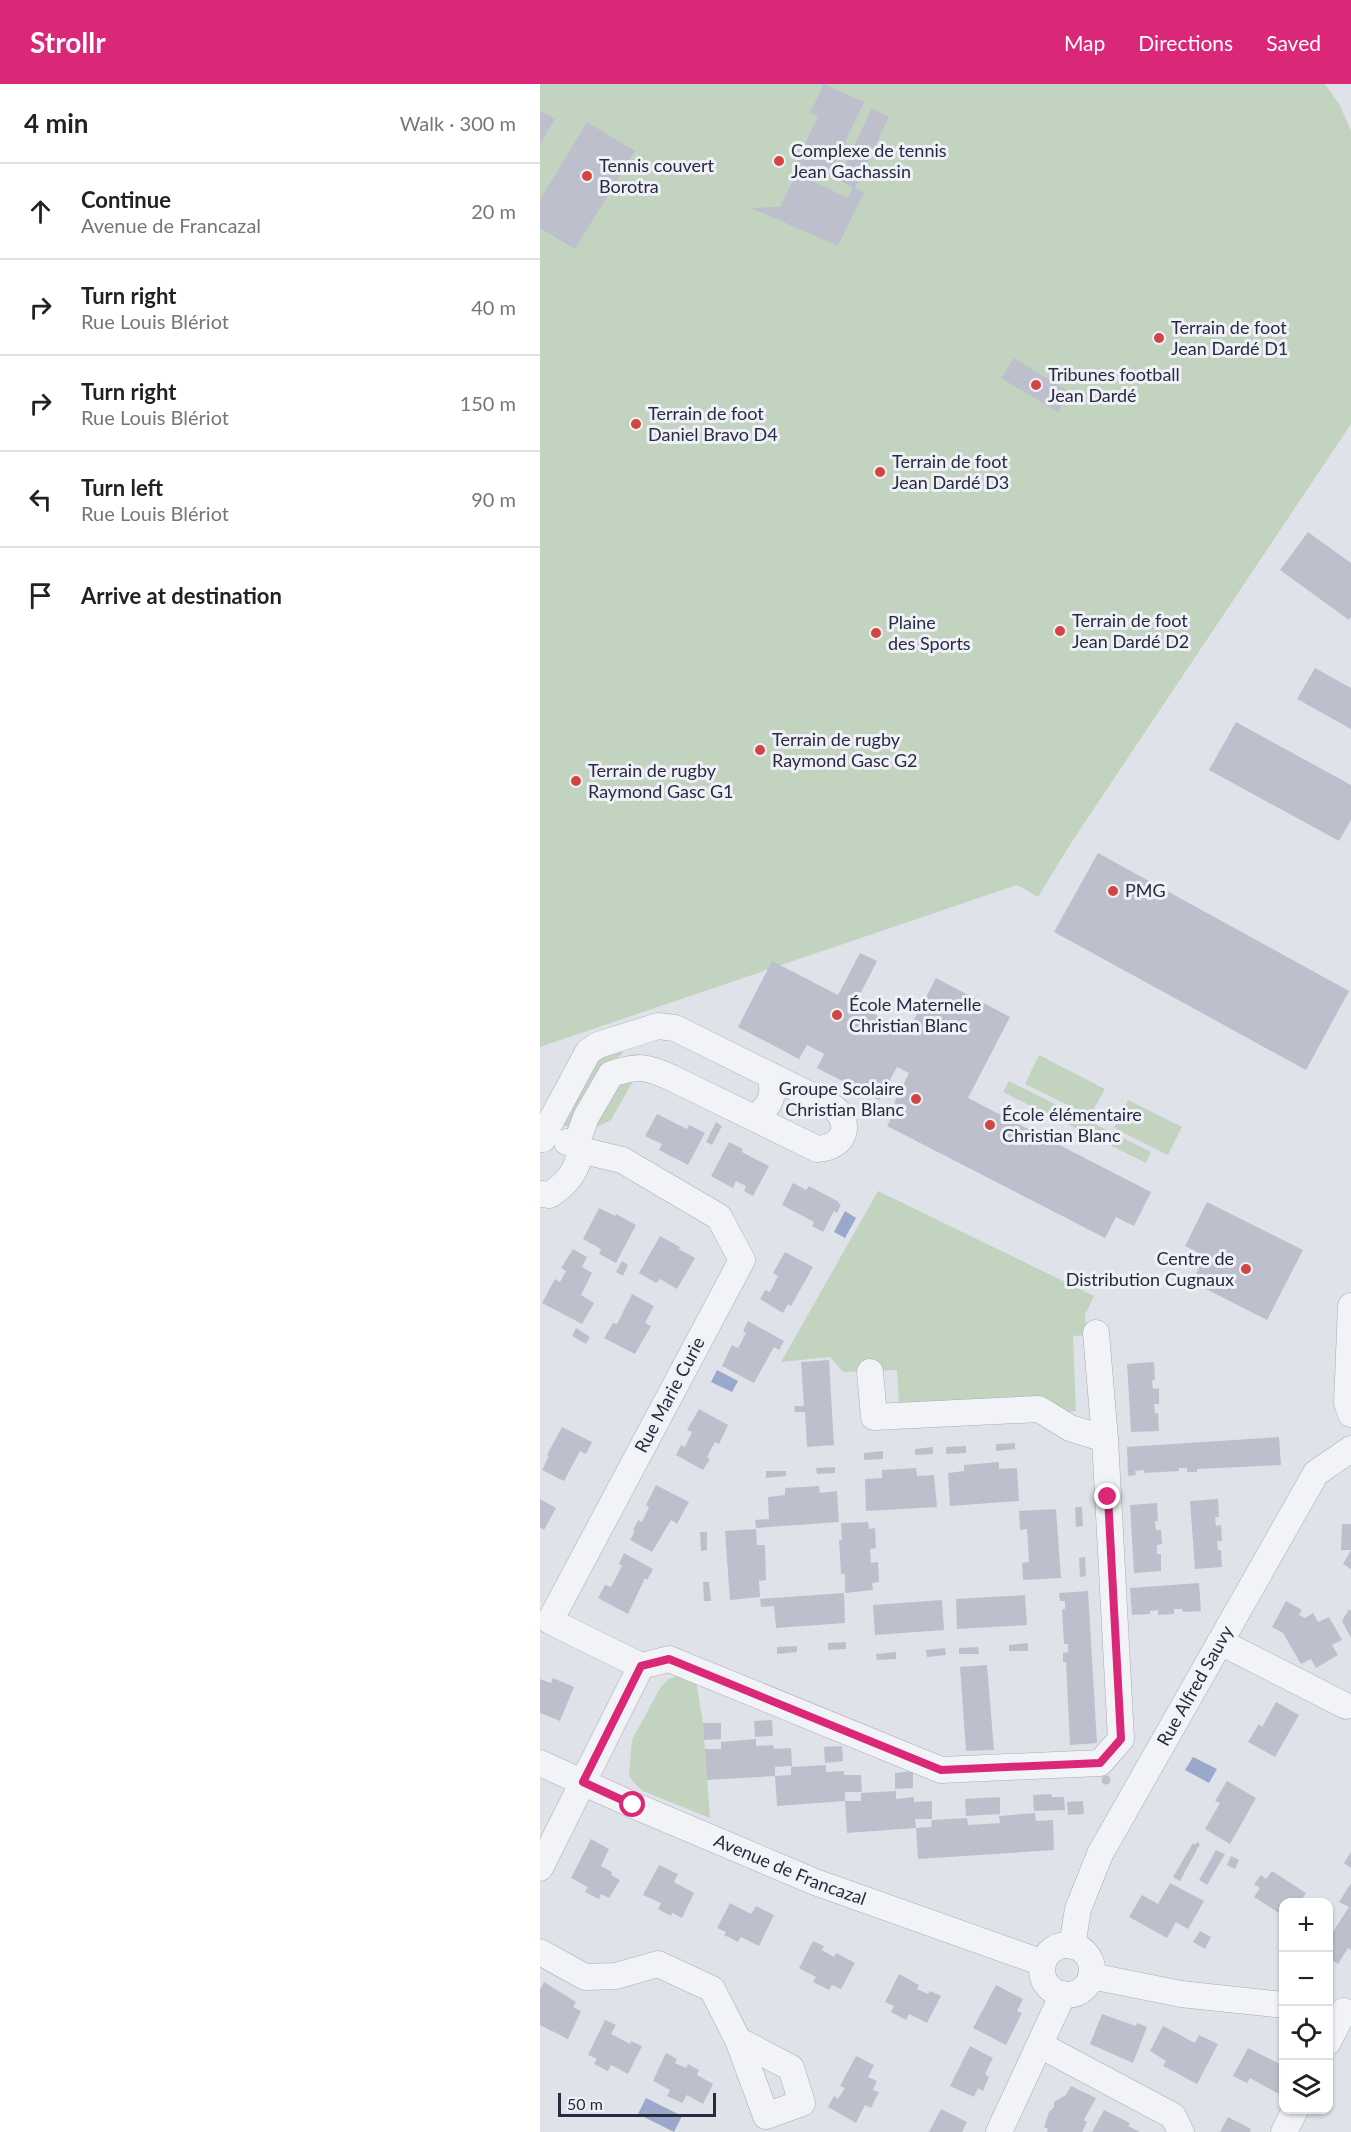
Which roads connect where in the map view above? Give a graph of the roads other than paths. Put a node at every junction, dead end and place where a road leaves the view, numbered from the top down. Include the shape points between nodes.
1 (770, 1075) junction
2 (755, 1118) junction
3 (542, 1142) edge
4 (578, 1148) junction
5 (543, 1201) edge
6 (1351, 1306) edge
7 (1096, 1333) dead end
8 (870, 1372) dead end
9 (1351, 1414) edge
10 (1105, 1438) junction
11 (1351, 1449) edge
12 (1220, 1642) junction
13 (641, 1666) junction
14 (1346, 1706) dead end
15 (540, 1763) edge
16 (583, 1782) junction
17 (540, 1868) edge
18 (1072, 1946) junction
19 (540, 1952) edge
20 (1043, 1963) junction
21 (1091, 1976) junction
22 (1063, 1994) junction
23 (1279, 2004) edge
24 (1341, 2011) edge
25 (1333, 2032) edge
26 (738, 2040) dead end
27 (1040, 2045) junction
28 (1293, 2114) edge
29 (999, 2132) edge
30 (1182, 2132) edge
31 (1284, 2132) edge

1 - 2 street via 772,1099
1 - 2 street via 838,1110 843,1136 833,1146 817,1149
1 - 3 street via 675,1028 658,1026 598,1045 588,1052
2 - 4 street via 652,1069 634,1067 611,1074 586,1117
3 - 4 street via 561,1140
4 - 5 street via 579,1162 571,1176
4 - 13 street, Rue Marie Curie via 622,1160 719,1217 742,1260 550,1621
6 - 9 street via 1347,1403
7 - 10 street
8 - 10 street via 874,1418 1039,1409 1070,1428
10 - 13 street via 1121,1739 1100,1763 941,1770 669,1659
11 - 12 street, Rue Alfred Sauvy via 1316,1473
12 - 14 street
12 - 18 street, Rue Alfred Sauvy via 1100,1854 1078,1909
13 - 16 street
15 - 16 street, Avenue de Francazal
16 - 17 street
16 - 20 street, Avenue de Francazal via 815,1882
18 - 20 street via 1057,1947
18 - 21 street via 1083,1950 1090,1960
19 - 26 street via 585,1977 616,1976 658,1964 712,1989
20 - 22 street via 1046,1983
21 - 22 street via 1082,1989
21 - 23 street via 1180,1994
22 - 27 street
24 - 25 street
27 - 29 street
27 - 30 street via 1173,2116
28 - 31 street

